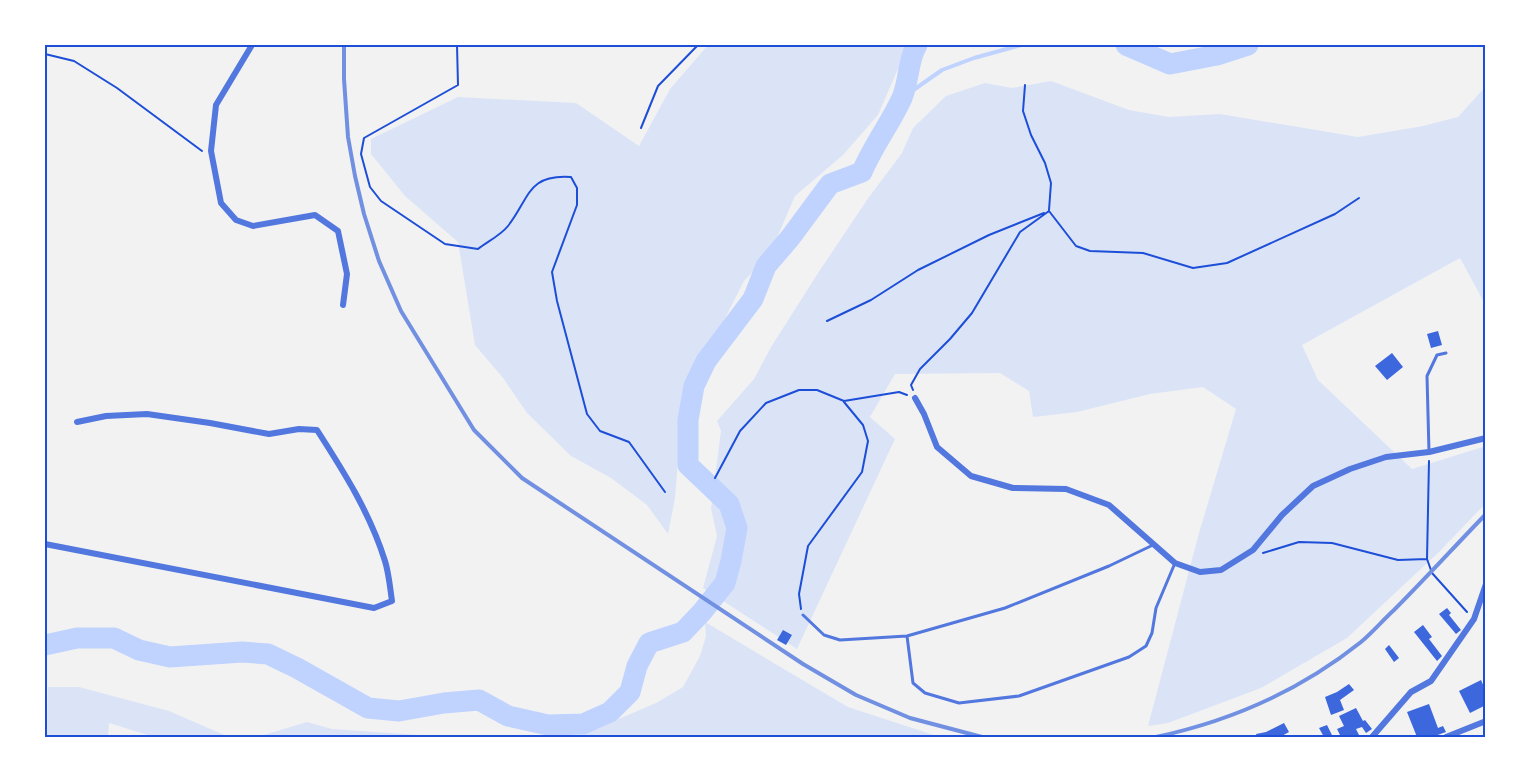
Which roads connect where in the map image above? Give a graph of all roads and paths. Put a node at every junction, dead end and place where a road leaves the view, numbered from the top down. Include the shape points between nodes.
1 (252, 45) edge
2 (457, 45) edge
3 (698, 45) edge
4 (45, 54) edge
5 (1024, 85) dead end
6 (641, 129) dead end
7 (211, 151) junction
8 (1359, 198) dead end
9 (1048, 211) junction
10 (343, 305) dead end
11 (827, 321) dead end
12 (1446, 352) dead end
13 (915, 398) junction
14 (844, 401) junction
15 (76, 422) dead end
16 (1486, 438) edge
17 (1429, 452) junction
18 (715, 478) dead end
19 (665, 492) dead end
20 (45, 544) edge
21 (1153, 545) junction
22 (1256, 556) dead end
23 (1427, 559) junction
24 (1175, 563) junction
25 (1486, 584) edge
26 (802, 615) joint
27 (1474, 619) junction
28 (908, 636) junction
29 (1486, 721) edge
30 (1372, 737) edge
31 (1446, 737) edge

1 - 7 street via 216,105
2 - 19 path via 458,85 364,138 361,154 370,187 381,201 444,244 478,249 507,228 534,184 556,176 571,177 577,188 577,205 552,272 587,414 600,431 629,442
3 - 6 path via 658,86
4 - 7 path via 74,61 200,150
5 - 9 path via 1023,111 1051,183
7 - 10 street via 221,203 236,220 253,226 315,215 338,231 347,274
8 - 9 path via 1335,214 1227,262 1193,268 1143,253 1090,251 1076,246
9 - 11 path via 918,270 871,300
9 - 13 path via 1020,232 972,313 920,369 911,385
12 - 17 lane via 1437,355 1427,376
13 - 14 path via 898,392
13 - 21 street via 937,447 971,476 1013,488 1066,489 1108,505
14 - 18 path via 817,390 799,390 766,403 740,431
14 - 26 path via 863,425 868,441 864,462 862,472 808,546 799,594
15 - 20 street via 147,414 269,434 317,430 370,520 386,563 392,602 374,608
16 - 17 street
17 - 23 path
17 - 24 street via 1386,457 1313,486 1253,550 1221,570 1200,572
21 - 24 street
21 - 28 lane via 1005,608
22 - 23 path via 1299,542 1332,543 1398,560
23 - 27 path via 1432,573
24 - 28 lane via 1156,608 1146,646 1129,657 1019,696 959,704 925,693 913,683
25 - 27 street
26 - 28 lane via 824,635 840,640
27 - 30 street via 1431,681 1411,692
29 - 31 street

